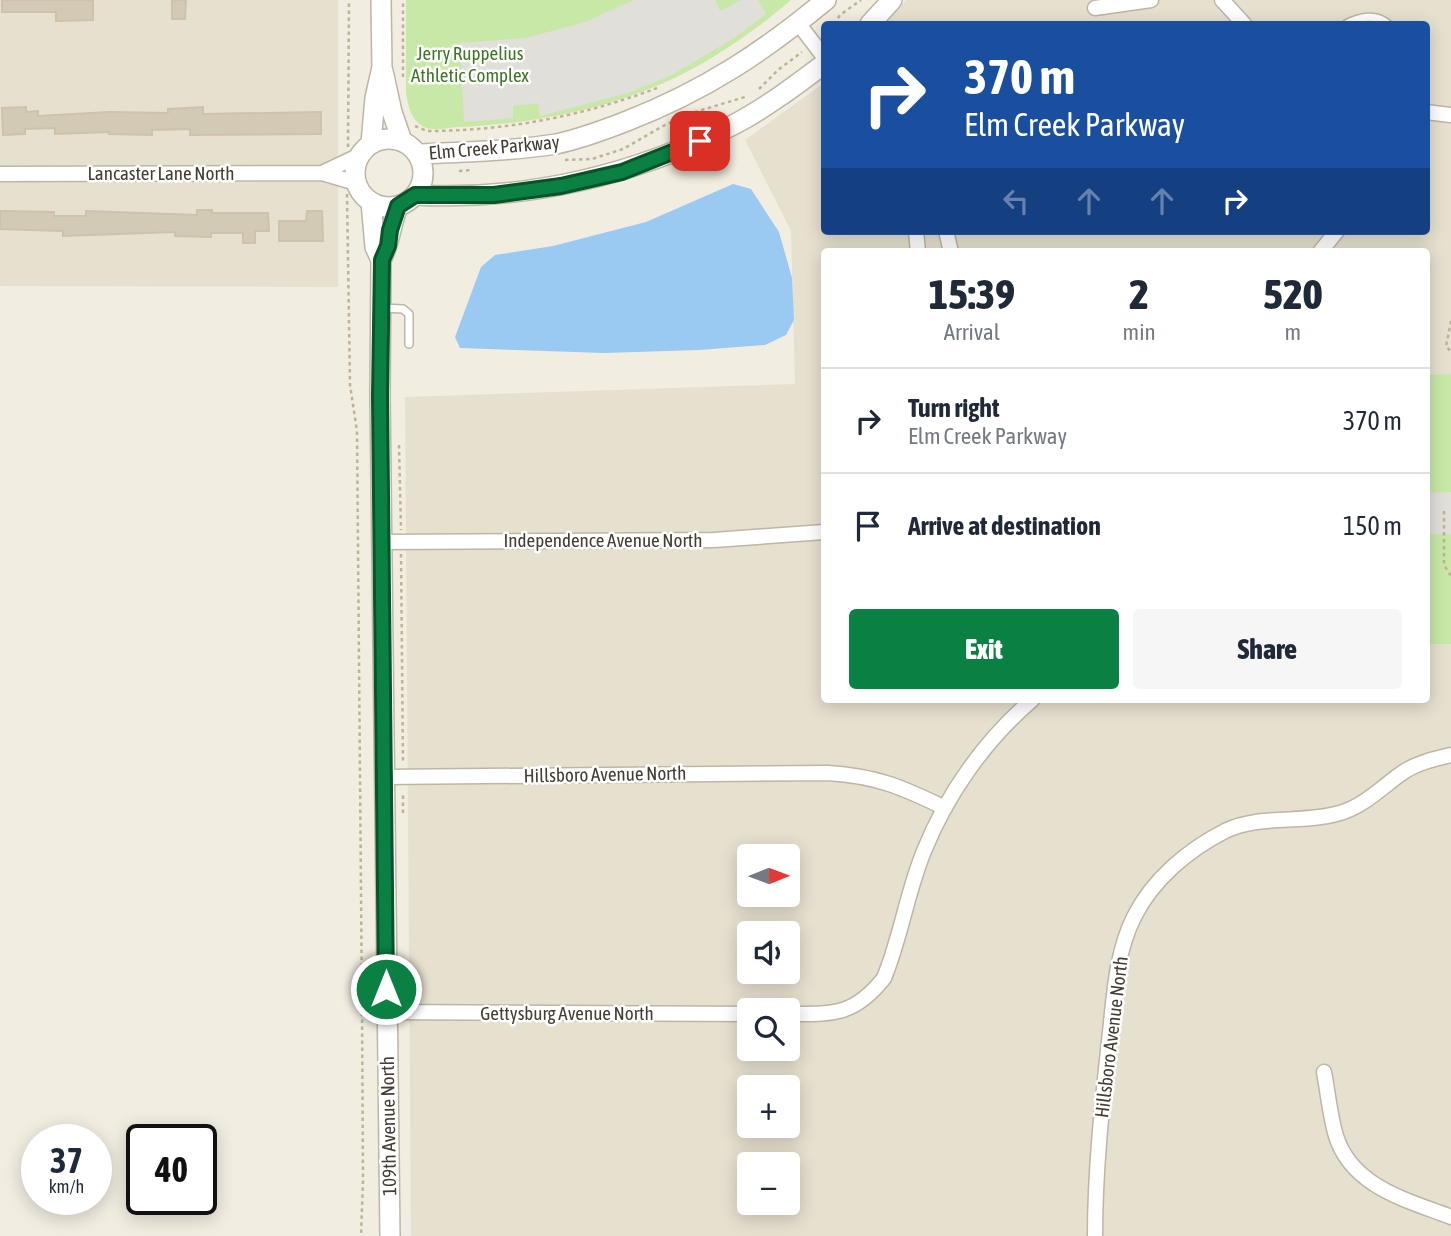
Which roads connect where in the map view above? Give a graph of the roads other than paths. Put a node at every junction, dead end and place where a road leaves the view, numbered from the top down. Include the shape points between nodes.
1 (382, 0) edge
2 (826, 0) edge
3 (892, 0) edge
4 (1152, 0) edge
5 (1222, 0) edge
6 (1095, 8) dead end
7 (873, 21) edge
8 (1241, 21) edge
9 (1352, 21) edge
10 (1385, 21) edge
11 (798, 23) junction
12 (821, 53) edge
13 (821, 66) edge
14 (382, 67) junction
15 (1430, 112) edge
16 (1451, 115) edge
17 (402, 141) junction
18 (359, 152) junction
19 (418, 154) junction
20 (322, 173) junction
21 (0, 174) edge
22 (352, 187) junction
23 (415, 195) junction
24 (371, 202) junction
25 (398, 206) junction
26 (382, 260) junction
27 (381, 308) junction
28 (409, 344) dead end
29 (821, 532) edge
30 (392, 542) junction
31 (1029, 703) edge
32 (1451, 755) edge
33 (394, 777) junction
34 (945, 808) junction
35 (386, 1012) junction
36 (737, 1014) edge
37 (800, 1014) edge
38 (1324, 1072) dead end
39 (1451, 1217) edge
40 (390, 1236) edge
41 (1095, 1236) edge

1 - 14 street
2 - 11 street, Elm Creek Parkway
3 - 7 street
4 - 6 street
5 - 8 street
9 - 10 lane via 1360,17
11 - 12 street
11 - 19 street, Elm Creek Parkway via 708,85 604,130 555,144
13 - 23 street via 737,123 622,172 494,195
14 - 17 street
14 - 18 street
15 - 16 street
17 - 18 street via 391,138
17 - 19 street
18 - 20 street, Lancaster Lane North
18 - 22 street
19 - 23 street via 423,173
20 - 21 street, Lancaster Lane North
20 - 22 street, Lancaster Lane North
22 - 24 street
23 - 25 street
24 - 25 street
24 - 26 street, 109th Avenue North via 374,247
25 - 26 street, 109th Avenue North
26 - 27 street, 109th Avenue North
27 - 28 lane via 403,309 409,314
27 - 30 street, 109th Avenue North
29 - 30 street, Independence Avenue North via 714,540
30 - 33 street, 109th Avenue North
31 - 34 street via 990,742
32 - 41 street, Hillsboro Avenue North via 1403,772 1343,812 1228,830 1175,864 1153,888 1135,916 1116,979 1097,1153
33 - 34 street, Hillsboro Avenue North via 828,772 885,782
33 - 35 street, 109th Avenue North
34 - 37 street via 924,851 884,978 854,1007
35 - 36 street, Gettysburg Avenue North
35 - 40 street, 109th Avenue North
38 - 39 street via 1337,1139 1359,1173 1375,1186

